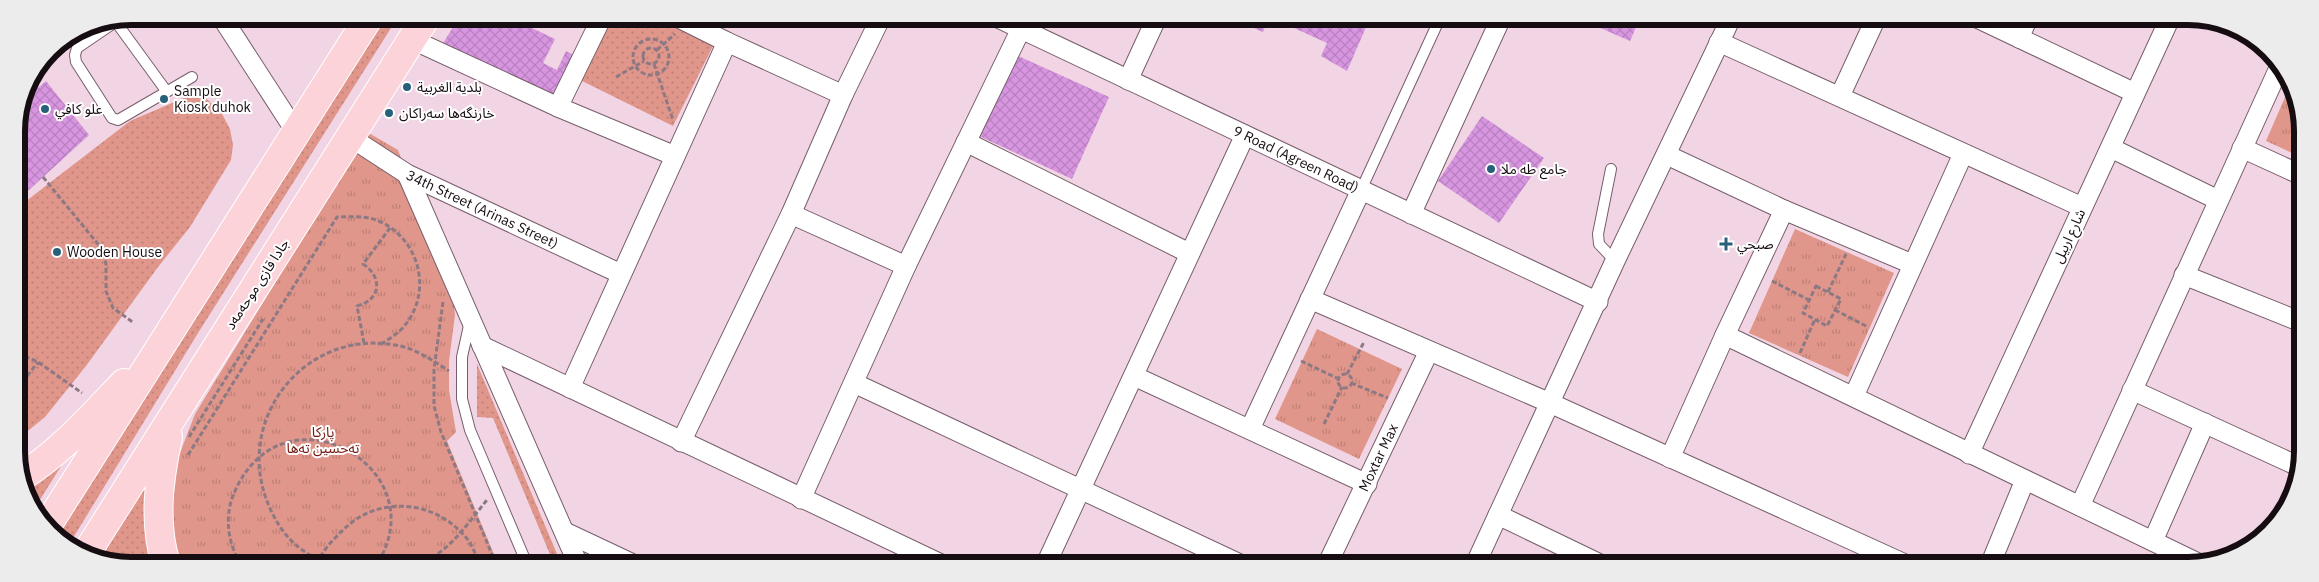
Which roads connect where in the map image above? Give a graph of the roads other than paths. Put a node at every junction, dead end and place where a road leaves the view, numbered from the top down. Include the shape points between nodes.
1 (228, 25) edge
2 (363, 25) edge
3 (421, 25) edge
4 (598, 25) edge
5 (677, 25) edge
6 (878, 25) edge
7 (1013, 25) edge
8 (1153, 25) edge
9 (1437, 25) edge
10 (1498, 25) edge
11 (1727, 25) edge
12 (1873, 25) edge
13 (1992, 25) edge
14 (2025, 25) edge
15 (2167, 25) edge
16 (123, 26) edge
17 (107, 28) edge
18 (1021, 29) junction
19 (2019, 38) junction
20 (411, 39) junction
21 (727, 42) junction
22 (1719, 42) junction
23 (2277, 73) edge
24 (192, 77) dead end
25 (1128, 80) junction
26 (167, 92) junction
27 (2135, 93) junction
28 (844, 94) junction
29 (1840, 96) junction
30 (558, 107) junction
31 (296, 132) junction
32 (1245, 135) junction
33 (350, 137) junction
34 (966, 142) junction
35 (2111, 148) junction
36 (2242, 148) junction
37 (678, 150) junction
38 (1667, 154) junction
39 (1963, 154) junction
40 (1612, 170) dead end
41 (2294, 172) edge
42 (407, 174) junction
43 (1361, 190) junction
44 (2218, 200) junction
45 (2082, 207) junction
46 (1784, 210) junction
47 (791, 214) junction
48 (1411, 214) junction
49 (1189, 253) junction
50 (1615, 261) junction
51 (1912, 264) junction
52 (906, 266) junction
53 (621, 274) junction
54 (2184, 275) junction
55 (1310, 299) junction
56 (1598, 302) junction
57 (471, 317) junction
58 (2294, 320) edge
59 (1725, 335) junction
60 (165, 341) junction
61 (482, 346) junction
62 (1429, 351) junction
63 (1134, 376) junction
64 (854, 383) junction
65 (570, 388) junction
66 (2132, 390) junction
67 (1854, 396) junction
68 (1550, 403) junction
69 (2205, 423) junction
70 (1250, 429) junction
71 (178, 433) junction
72 (681, 442) junction
73 (1969, 454) junction
74 (1670, 458) junction
75 (2293, 464) edge
76 (28, 473) edge
77 (2025, 480) junction
78 (1367, 484) junction
79 (1082, 489) junction
80 (801, 499) junction
81 (2080, 506) junction
82 (1498, 515) junction
83 (51, 520) edge
84 (565, 532) junction
85 (2153, 541) junction
86 (90, 548) edge
87 (165, 557) edge
88 (524, 557) edge
89 (575, 557) edge
90 (618, 557) edge
91 (926, 557) edge
92 (1049, 557) edge
93 (1225, 557) edge
94 (1331, 557) edge
95 (1479, 557) edge
96 (1585, 557) edge
97 (1878, 557) edge
98 (1993, 557) edge
99 (2182, 557) edge

1 - 31 street
2 - 31 main road
3 - 20 main road, جادا قازی موحەمەد
4 - 30 street
5 - 21 street
6 - 28 street
7 - 18 street, 9 Road (Agreen Road)
8 - 25 street
9 - 43 lane
10 - 48 street
11 - 22 street
12 - 29 street
13 - 19 street
14 - 19 street
15 - 27 street, شارع اربيل
16 - 26 lane
17 - 26 lane via 77,48 75,55 76,62 112,118 118,120
18 - 25 street, 9 Road (Agreen Road)
18 - 34 street
19 - 27 street
20 - 30 street
20 - 33 main road, جادا قازی موحەمەد
21 - 28 street
21 - 37 street
22 - 29 street
22 - 38 street
23 - 36 street
24 - 26 lane
25 - 32 street, 9 Road (Agreen Road)
27 - 35 street, شارع اربيل
28 - 47 street
29 - 39 street
30 - 37 street
31 - 60 main road
32 - 43 street, 9 Road (Agreen Road)
32 - 49 street
33 - 42 street, 34th Street (Arinas Street)
33 - 71 main road, جادا قازی موحەمەد via 204,366
34 - 49 street
34 - 52 street
35 - 44 street
35 - 45 street, شارع اربيل
36 - 41 street
36 - 44 street
37 - 53 street
38 - 46 street
38 - 50 street
39 - 45 street
39 - 51 street
40 - 50 lane via 1598,234 1599,244
42 - 53 street, 34th Street (Arinas Street)
42 - 57 street
43 - 48 street, 9 Road (Agreen Road)
43 - 55 street
44 - 54 street
45 - 73 street, شارع اربيل
46 - 51 street
46 - 59 street
47 - 52 street
47 - 72 street
48 - 56 street, 9 Road (Agreen Road)
49 - 63 street
50 - 56 street
51 - 67 street
52 - 64 street
53 - 65 street
54 - 58 street
54 - 66 street
55 - 62 street
55 - 70 street
56 - 68 street
57 - 61 street
57 - 88 lane via 462,357 462,399 470,430
59 - 67 street
59 - 74 street
60 - 76 main road via 84,424 40,466
60 - 83 main road
61 - 65 street
61 - 84 street
62 - 68 street
62 - 78 street, Moxtar Max
63 - 70 street
63 - 79 street
64 - 79 street
64 - 80 street
65 - 72 street
66 - 69 street
66 - 81 street
67 - 73 street
68 - 74 street
68 - 82 street
69 - 75 street
69 - 85 street
70 - 78 street
71 - 86 main road, جادا قازی موحەمەد
71 - 87 main road via 160,477 161,538
72 - 80 street
73 - 77 street
74 - 97 street
77 - 81 street
77 - 98 street
78 - 94 street, Moxtar Max
79 - 92 street
79 - 93 street
80 - 91 street
81 - 85 street
82 - 95 street
82 - 96 street
84 - 89 street
84 - 90 street
85 - 99 street

